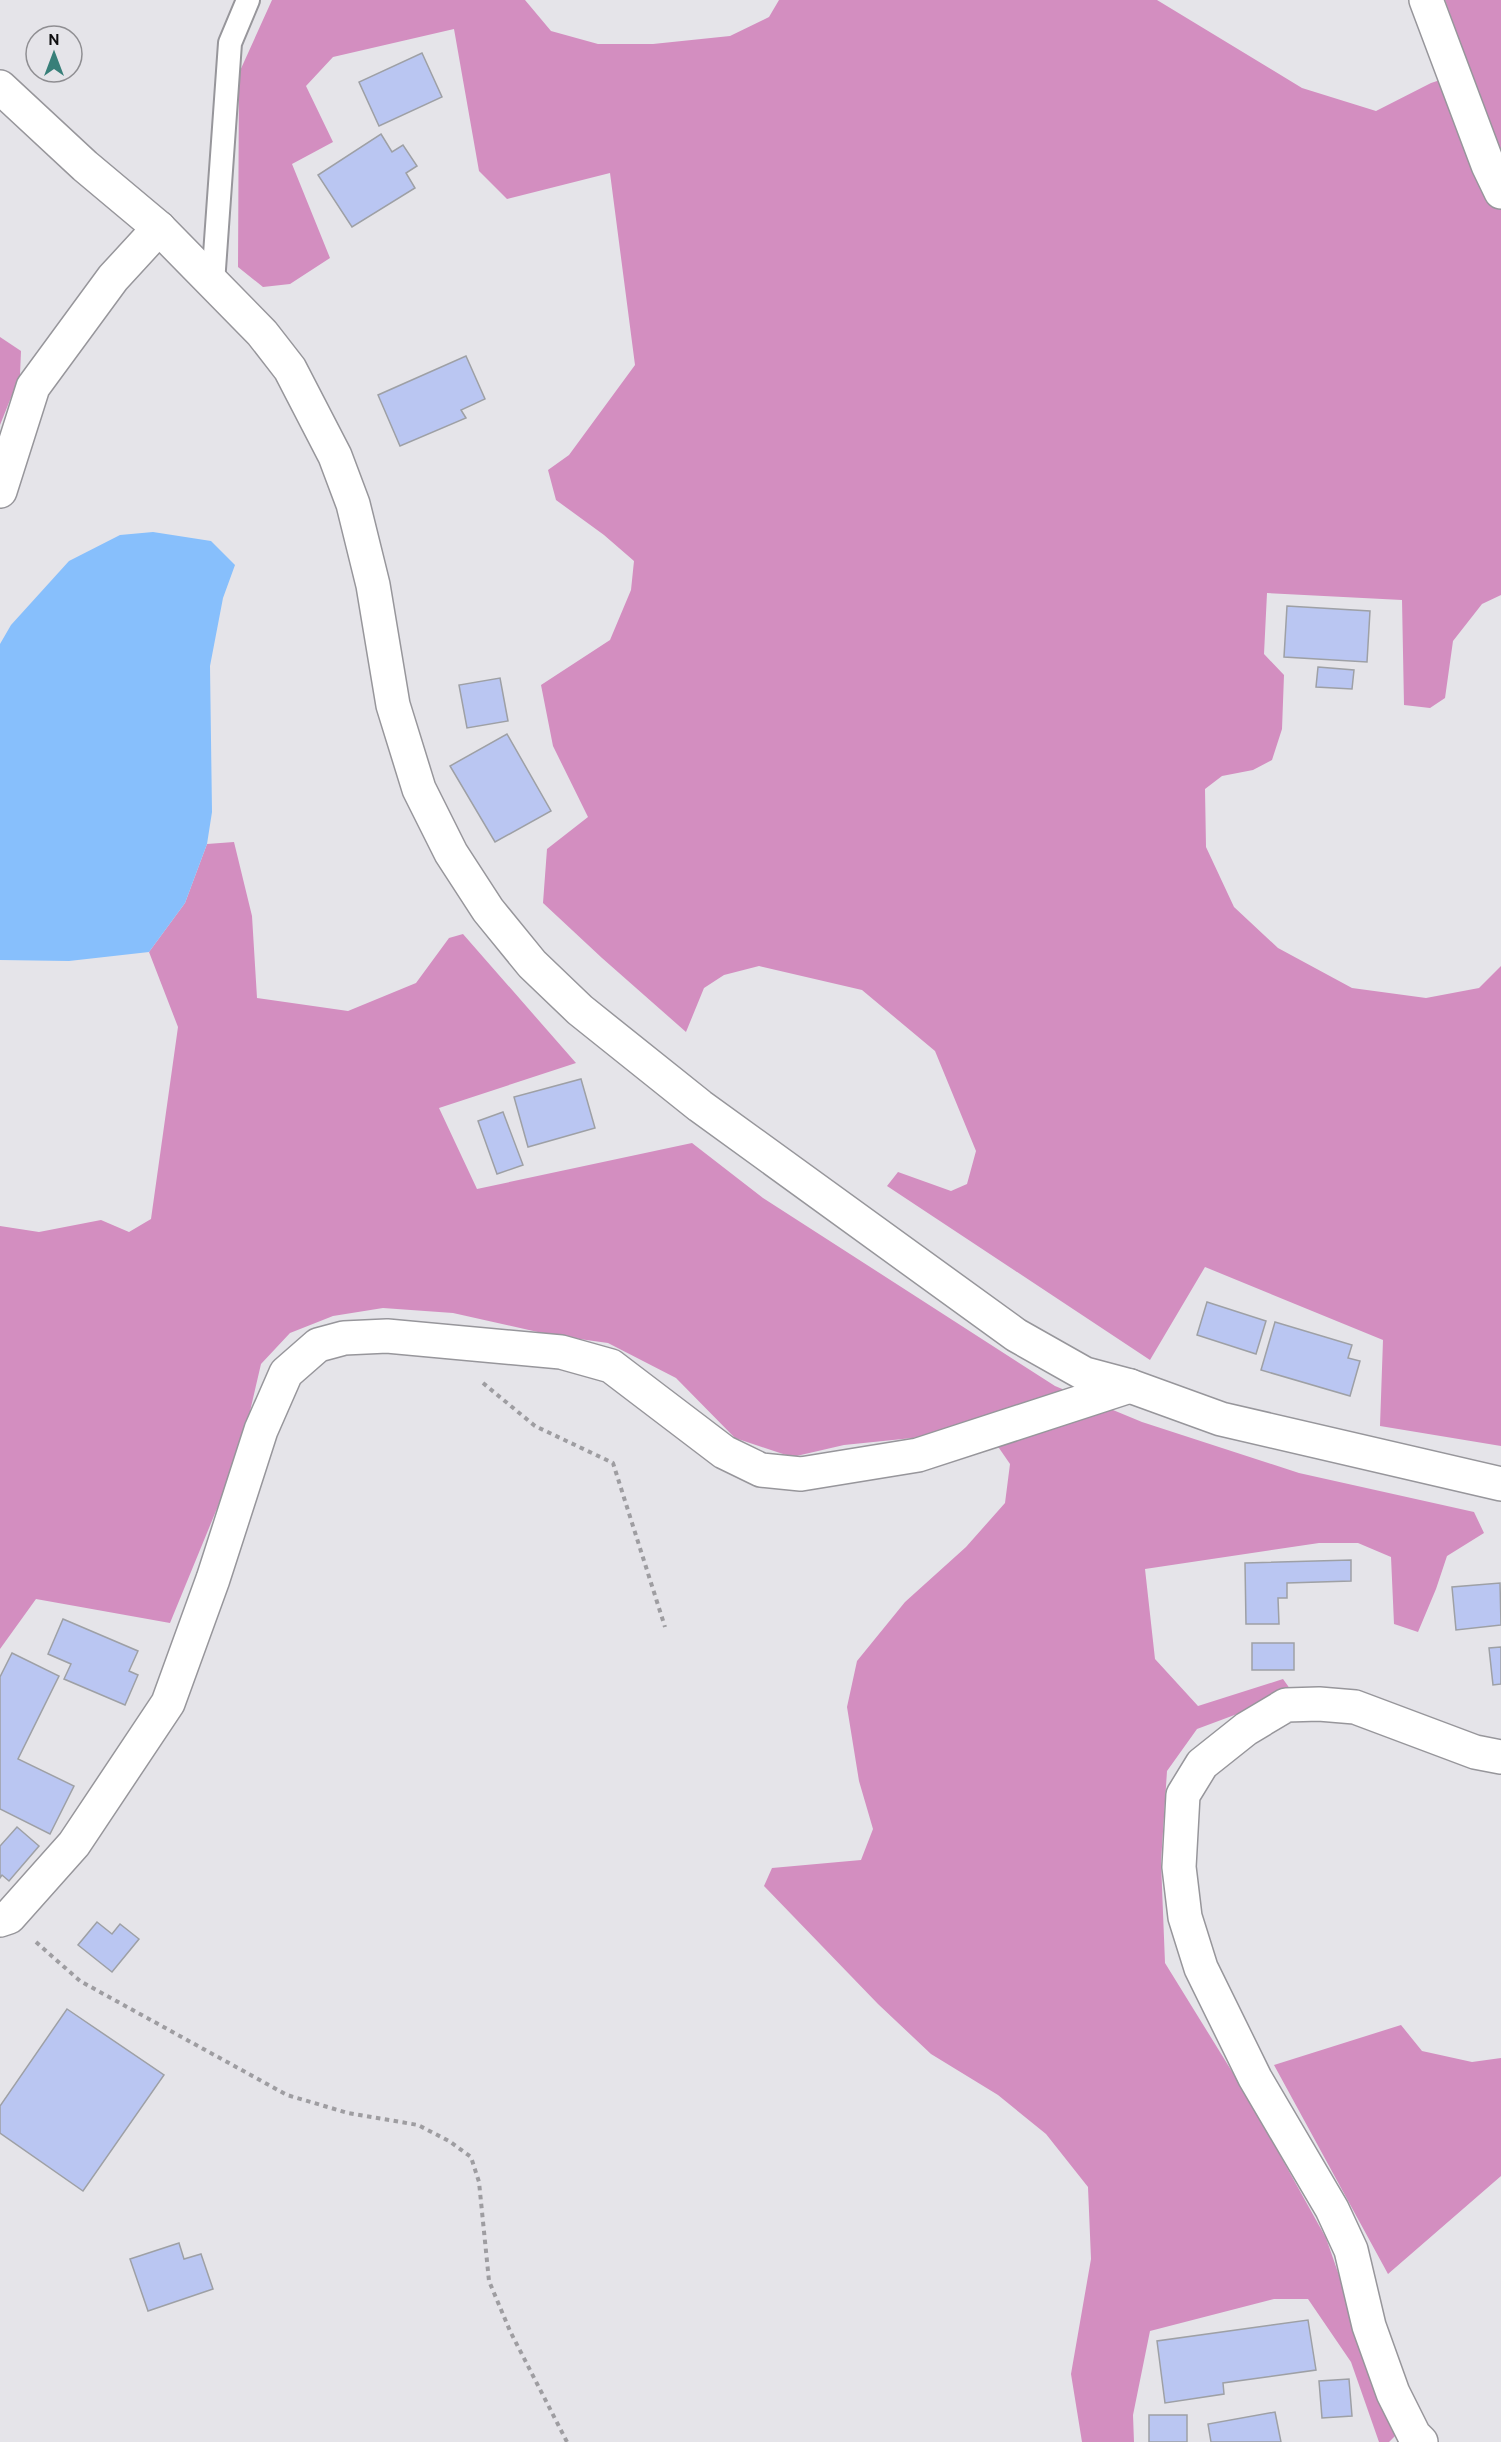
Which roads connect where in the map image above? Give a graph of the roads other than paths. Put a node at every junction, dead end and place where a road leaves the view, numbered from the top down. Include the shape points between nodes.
1 (248, 0) edge
2 (1426, 0) edge
3 (0, 87) edge
4 (1501, 192) edge
5 (159, 228) junction
6 (213, 283) junction
7 (0, 491) edge
8 (1130, 1386) junction
9 (1501, 1484) edge
10 (1501, 1757) edge
11 (4, 1919) edge
12 (1421, 2442) edge

1 - 6 lane via 230,43
2 - 4 street
3 - 5 street
5 - 6 street
5 - 7 street via 113,278 33,387
6 - 8 street via 262,333 290,369 335,456 364,541 393,705 419,789 451,853 488,910 532,964 580,1010 700,1106 1016,1335 1085,1374
8 - 9 street via 1221,1419
8 - 11 street via 918,1455 801,1474 761,1470 733,1456 611,1366 561,1352 387,1336 344,1338 318,1345 286,1373 261,1430 168,1703 74,1844
10 - 12 street via 1475,1752 1355,1707 1286,1705 1246,1729 1202,1764 1183,1796 1179,1867 1185,1917 1201,1968 1255,2078 1351,2250 1369,2326 1392,2393

